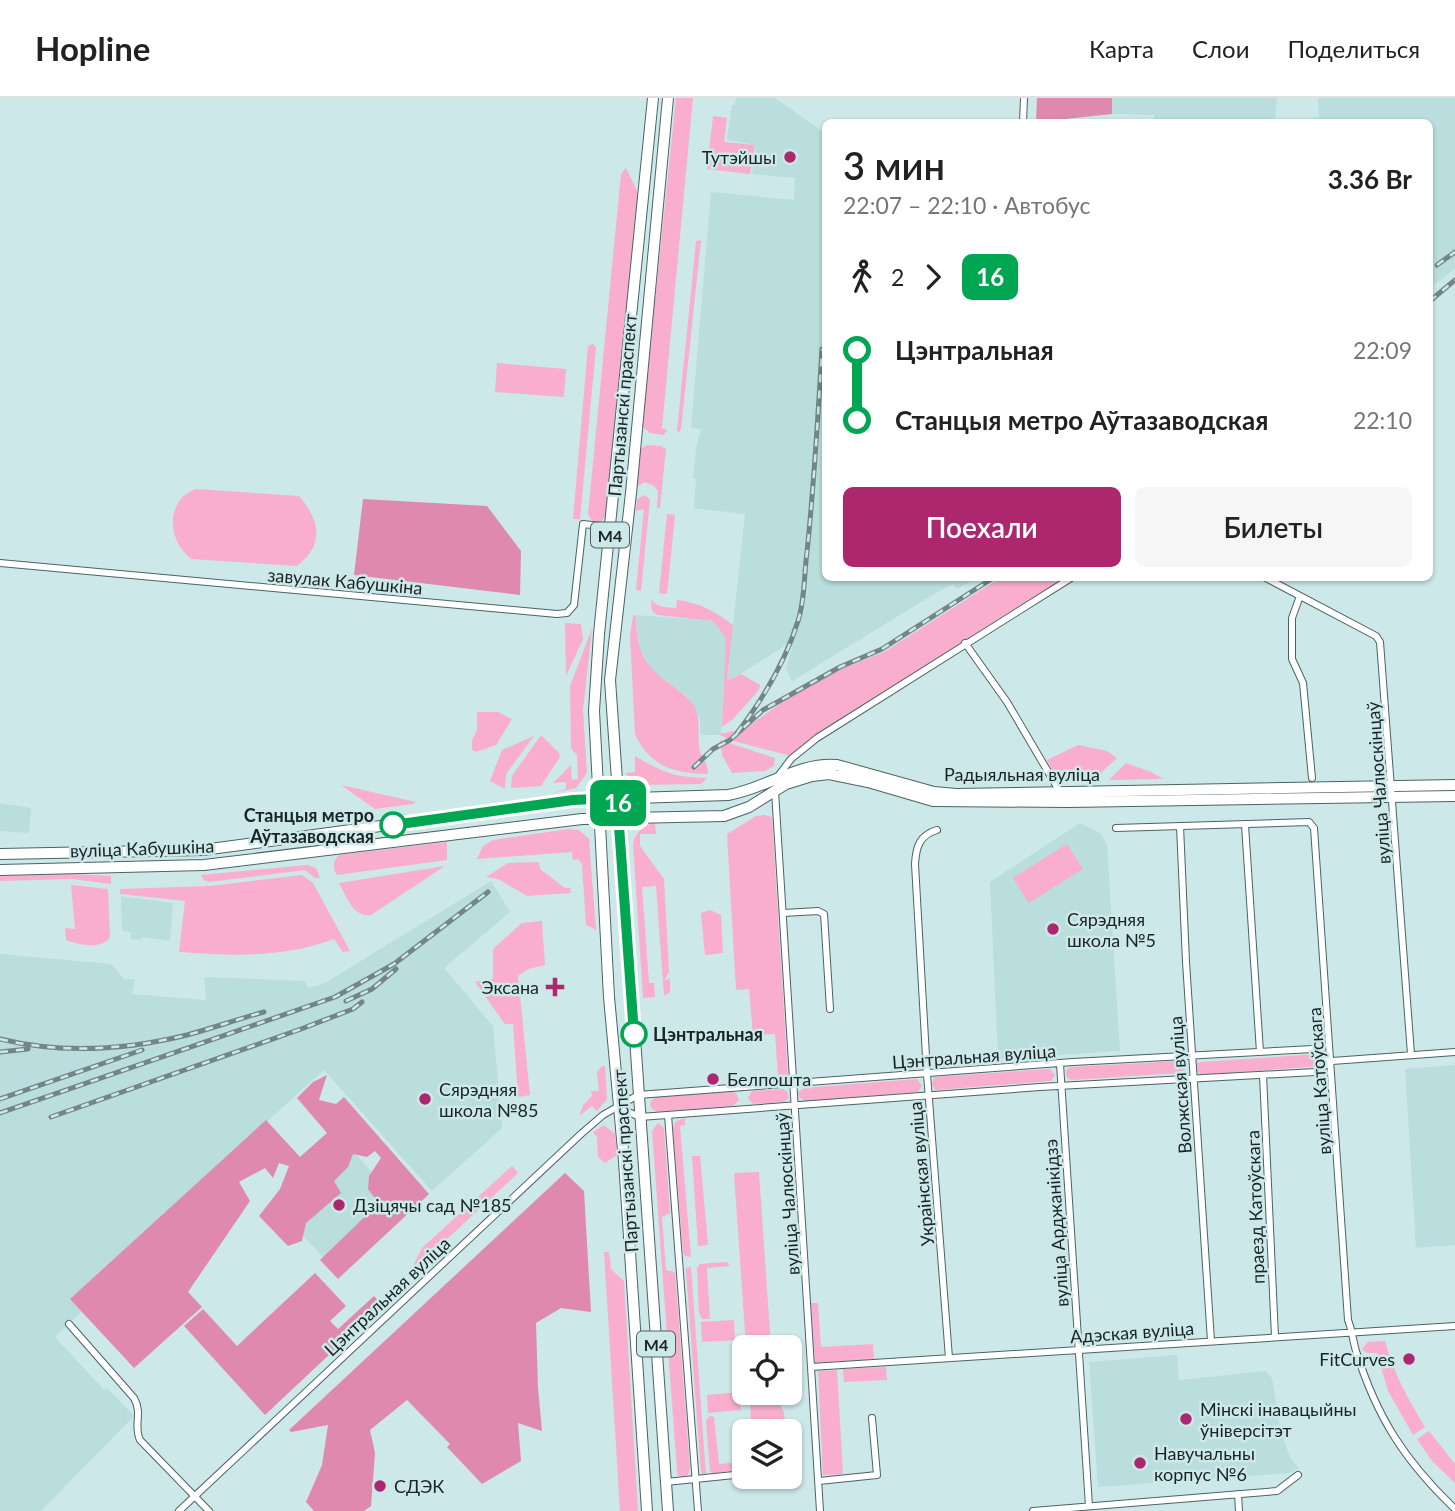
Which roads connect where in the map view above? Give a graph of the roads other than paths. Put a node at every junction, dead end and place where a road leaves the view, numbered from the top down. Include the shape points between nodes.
1 (653, 98) edge
2 (668, 98) edge
3 (1024, 98) edge
4 (1023, 119) edge
5 (610, 527) junction
6 (625, 546) junction
7 (0, 563) edge
8 (1065, 581) edge
9 (1272, 581) edge
10 (1300, 596) junction
11 (965, 643) junction
12 (1312, 778) dead end
13 (776, 785) junction
14 (1455, 785) edge
15 (1392, 792) junction
16 (1060, 793) junction
17 (1455, 796) edge
18 (598, 798) junction
19 (617, 798) junction
20 (599, 818) junction
21 (618, 818) junction
22 (1245, 825) junction
23 (1180, 826) junction
24 (1116, 828) dead end
25 (937, 830) dead end
26 (0, 854) edge
27 (0, 870) edge
28 (783, 913) junction
29 (830, 1009) dead end
30 (1260, 1052) junction
31 (1455, 1052) edge
32 (1411, 1054) junction
33 (1192, 1057) junction
34 (1332, 1061) junction
35 (1060, 1064) junction
36 (927, 1074) junction
37 (1263, 1075) junction
38 (1193, 1080) junction
39 (794, 1083) junction
40 (1061, 1087) junction
41 (638, 1095) junction
42 (929, 1096) junction
43 (795, 1106) junction
44 (619, 1108) junction
45 (668, 1115) junction
46 (640, 1116) junction
47 (69, 1324) dead end
48 (1455, 1326) edge
49 (1353, 1332) junction
50 (1275, 1337) junction
51 (1211, 1342) junction
52 (1079, 1350) junction
53 (949, 1358) junction
54 (811, 1367) junction
55 (872, 1418) dead end
56 (644, 1466) junction
57 (732, 1475) edge
58 (1298, 1475) dead end
59 (695, 1479) junction
60 (819, 1481) junction
61 (666, 1482) junction
62 (1238, 1494) junction
63 (195, 1496) junction
64 (1090, 1506) junction
65 (1455, 1509) edge
66 (179, 1511) edge
67 (209, 1511) edge
68 (647, 1511) edge
69 (668, 1511) edge
70 (698, 1511) edge
71 (820, 1511) edge
72 (1033, 1511) edge
73 (1239, 1511) edge

1 - 5 main road, Партызанскі праспект / М4
2 - 6 main road, Партызанскі праспект / М4
3 - 4 street
5 - 6 main road via 620,530
5 - 7 street, завулак Кабушкіна via 583,524 574,606 557,614
5 - 18 main road, Партызанскі праспект / М4 via 594,711
6 - 19 main road, Партызанскі праспект / М4 via 610,680
8 - 11 street
9 - 10 street, вуліца Чалюскінцаў
10 - 12 street via 1292,618 1292,659 1303,682
10 - 15 street, вуліца Чалюскінцаў via 1380,642
11 - 13 street via 817,738 791,759
11 - 16 street via 1007,702
13 - 15 main road, Радыяльная вуліца via 829,774 933,801
13 - 16 main road, Радыяльная вуліца via 796,770 837,765 934,792
13 - 19 main road, Радыяльная вуліца via 728,796
13 - 21 main road, Радыяльная вуліца via 749,807 724,816
13 - 28 street, вуліца Чалюскінцаў
14 - 15 main road, Радыяльная вуліца
15 - 16 main road, Радыяльная вуліца
15 - 17 main road, Радыяльная вуліца
15 - 32 street, вуліца Чалюскінцаў
18 - 19 main road, Радыяльная вуліца
18 - 20 main road, Партызанскі праспект / М4
18 - 26 main road, вуліца Кабушкіна via 203,850
19 - 21 main road, Партызанскі праспект / М4
20 - 21 main road, вуліца Кабушкіна
20 - 27 main road, вуліца Кабушкіна via 204,865
20 - 44 main road, Партызанскі праспект / М4
21 - 41 main road, Партызанскі праспект / М4
22 - 23 street
22 - 30 street
22 - 34 street, вуліца Катоўскага via 1310,822 1314,828
23 - 24 street
23 - 33 street, Волжская вуліца
25 - 36 street, Украінская вуліца via 923,836 915,863
28 - 29 street via 824,914
28 - 39 street, вуліца Чалюскінцаў
30 - 33 street, Цэнтральная вуліца
30 - 34 street, Цэнтральная вуліца via 1313,1049
31 - 32 street, Цэнтральная вуліца
32 - 34 street, Цэнтральная вуліца
33 - 35 street, Цэнтральная вуліца
33 - 38 street, Волжская вуліца
34 - 37 street, Цэнтральная вуліца via 1315,1072
34 - 49 street, вуліца Катоўскага
35 - 36 street, Цэнтральная вуліца
35 - 40 street, вуліца Арджанікідзэ
36 - 39 street, Цэнтральная вуліца
36 - 42 street, Украінская вуліца
37 - 38 street, Цэнтральная вуліца
37 - 50 street, праезд Катоўскага
38 - 40 street, Цэнтральная вуліца
38 - 51 street, Волжская вуліца
39 - 41 street, Цэнтральная вуліца
39 - 43 street, вуліца Чалюскінцаў
40 - 42 street, Цэнтральная вуліца
40 - 52 street, вуліца Арджанікідзэ
41 - 44 street, Цэнтральная вуліца
41 - 46 main road, Партызанскі праспект / М4
42 - 43 street, Цэнтральная вуліца
42 - 53 street, Украінская вуліца
43 - 45 street, Цэнтральная вуліца
43 - 54 street, вуліца Чалюскінцаў
44 - 46 street, Цэнтральная вуліца
44 - 56 main road, Партызанскі праспект / М4
44 - 63 street, Цэнтральная вуліца via 573,1140
45 - 46 street, Цэнтральная вуліца
45 - 59 street
46 - 61 main road, Партызанскі праспект / М4
47 - 63 street via 134,1398 139,1407 136,1432 140,1440
48 - 49 street, Адэская вуліца
49 - 50 street, Адэская вуліца
49 - 65 street, вуліца Катоўскага via 1371,1391 1398,1446
50 - 51 street, Адэская вуліца
51 - 52 street, Адэская вуліца
52 - 53 street, Адэская вуліца
52 - 64 street, вуліца Арджанікідзэ
53 - 54 street, Адэская вуліца
54 - 60 street, вуліца Чалюскінцаў
55 - 60 street via 877,1475
56 - 61 main road via 657,1480
56 - 68 main road, Партызанскі праспект / М4
57 - 59 street
58 - 62 street via 1278,1491
59 - 61 street
59 - 70 street
60 - 71 street, вуліца Чалюскінцаў
61 - 69 main road, Партызанскі праспект / М4
62 - 64 street
62 - 73 street
63 - 66 street, Цэнтральная вуліца
63 - 67 street
64 - 72 street

